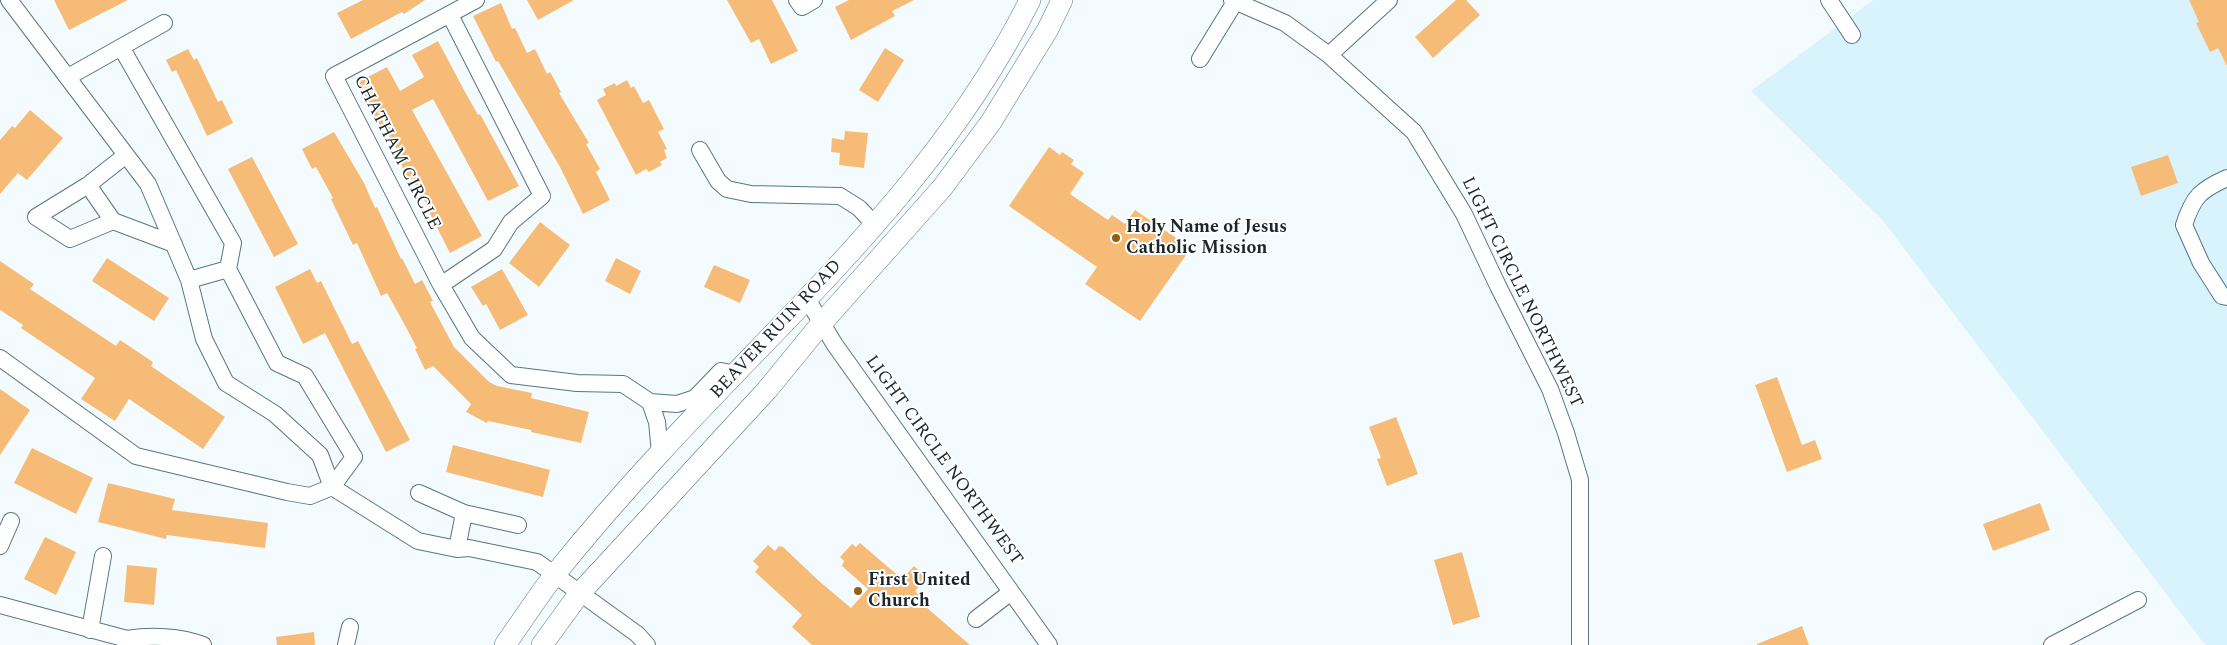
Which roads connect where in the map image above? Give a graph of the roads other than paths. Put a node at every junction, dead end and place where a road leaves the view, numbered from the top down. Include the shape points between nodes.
1 (9, 0) edge
2 (476, 0) edge
3 (797, 0) edge
4 (814, 0) edge
5 (1030, 0) edge
6 (1062, 0) edge
7 (1389, 0) edge
8 (1829, 0) edge
9 (1234, 1) edge
10 (450, 15) junction
11 (164, 23) dead end
12 (1852, 35) dead end
13 (121, 47) junction
14 (1329, 55) junction
15 (1200, 59) dead end
16 (68, 77) junction
17 (700, 150) dead end
18 (126, 156) junction
19 (2227, 178) edge
20 (88, 185) junction
21 (113, 221) junction
22 (876, 226) junction
23 (174, 244) junction
24 (228, 270) junction
25 (189, 280) junction
26 (441, 285) junction
27 (2227, 297) edge
28 (807, 299) junction
29 (821, 324) junction
30 (0, 358) edge
31 (736, 374) junction
32 (650, 402) junction
33 (660, 453) junction
34 (332, 487) junction
35 (419, 493) dead end
36 (464, 513) junction
37 (11, 521) dead end
38 (518, 525) dead end
39 (0, 546) edge
40 (457, 549) junction
41 (103, 556) dead end
42 (555, 574) junction
43 (1011, 592) junction
44 (579, 594) junction
45 (2138, 600) dead end
46 (0, 605) edge
47 (976, 619) dead end
48 (350, 627) dead end
49 (90, 630) junction
50 (144, 641) edge
51 (203, 645) edge
52 (346, 645) edge
53 (505, 645) edge
54 (542, 645) edge
55 (647, 645) edge
56 (1049, 645) edge
57 (1580, 645) edge
58 (2052, 645) edge

1 - 16 street
2 - 10 street, CHATHAM CIRCLE
3 - 4 street via 802,7
5 - 22 main road, BEAVER RUIN ROAD via 971,101
6 - 29 main road, BEAVER RUIN ROAD via 991,122 942,188
7 - 14 street
8 - 12 street
9 - 14 street, LIGHT CIRCLE NORTHWEST via 1285,23
9 - 15 street
10 - 26 street via 542,196 511,222 494,249
10 - 26 street, CHATHAM CIRCLE via 334,76
11 - 13 street
13 - 16 street
13 - 24 street via 233,243
14 - 57 street, LIGHT CIRCLE NORTHWEST via 1414,132 1464,214 1550,389 1580,480
16 - 18 street
17 - 22 street via 718,181 728,189 751,194 840,196 859,208
18 - 20 street
18 - 23 street via 148,184
19 - 27 street via 2209,186 2191,203 2184,225 2201,263 2222,296
20 - 21 street
20 - 21 street via 36,217 70,239
21 - 23 street
22 - 28 main road, BEAVER RUIN ROAD
23 - 25 street
24 - 25 street
24 - 34 street via 277,363 305,376 354,457
25 - 34 street via 204,339 226,383 275,414 320,455
26 - 32 street, CHATHAM CIRCLE via 472,338 511,375 577,383 623,384
28 - 29 street, LIGHT CIRCLE NORTHWEST
28 - 31 main road, BEAVER RUIN ROAD
29 - 43 street, LIGHT CIRCLE NORTHWEST
29 - 44 main road, BEAVER RUIN ROAD via 767,390
30 - 34 street via 136,456 310,496
31 - 32 street via 721,371 695,398 677,404
31 - 33 main road, BEAVER RUIN ROAD
32 - 33 street via 657,422
33 - 42 main road, BEAVER RUIN ROAD
34 - 40 street via 418,541
35 - 36 street
36 - 38 street
36 - 40 street
37 - 39 street
40 - 42 street via 469,548 528,559
41 - 49 street
42 - 44 street
42 - 53 main road, BEAVER RUIN ROAD
43 - 47 street
43 - 56 street, LIGHT CIRCLE NORTHWEST
44 - 54 main road, BEAVER RUIN ROAD
44 - 55 street via 637,634
45 - 58 street
46 - 49 street
48 - 52 street
49 - 50 street
50 - 51 street via 192,641

